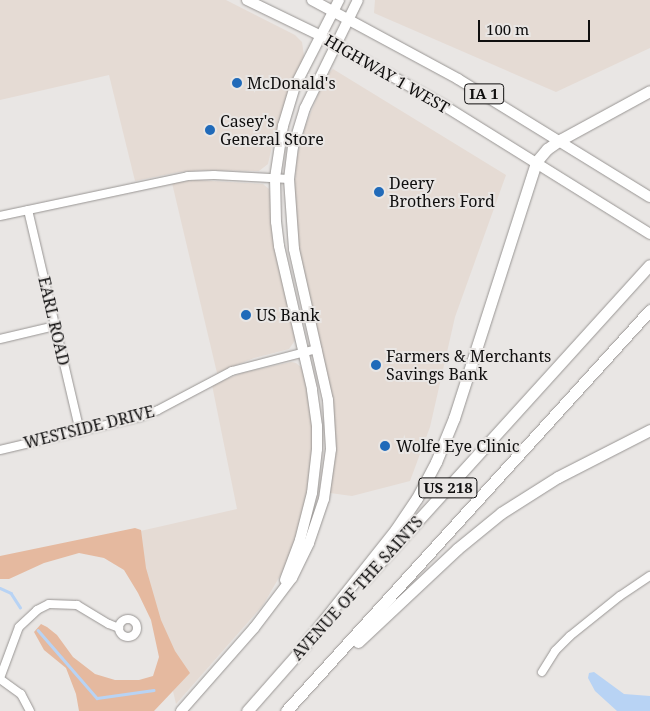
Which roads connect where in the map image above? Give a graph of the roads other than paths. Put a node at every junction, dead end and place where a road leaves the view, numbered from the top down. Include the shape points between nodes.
1 (247, 0) edge
2 (312, 0) edge
3 (339, 0) edge
4 (358, 0) edge
5 (333, 12) junction
6 (348, 20) junction
7 (321, 36) junction
8 (336, 44) junction
9 (650, 92) edge
10 (560, 140) junction
11 (536, 162) junction
12 (275, 178) junction
13 (289, 179) junction
14 (650, 197) edge
15 (28, 210) junction
16 (0, 216) edge
17 (647, 232) edge
18 (650, 265) edge
19 (650, 310) edge
20 (55, 326) junction
21 (0, 339) edge
22 (316, 350) junction
23 (303, 352) junction
24 (650, 430) edge
25 (80, 432) junction
26 (0, 450) edge
27 (650, 576) edge
28 (280, 595) junction
29 (119, 628) dead end
30 (301, 649) junction
31 (542, 672) dead end
32 (0, 679) edge
33 (287, 710) edge
34 (30, 711) edge
35 (181, 711) edge
36 (247, 711) edge

1 - 7 main road, HIGHWAY 1 WEST / IA 1
2 - 5 main road, HIGHWAY 1 WEST / IA 1
3 - 5 main road
4 - 6 main road
5 - 6 main road, HIGHWAY 1 WEST / IA 1
5 - 7 main road
6 - 8 main road
6 - 10 main road, HIGHWAY 1 WEST / IA 1 via 392,41
7 - 8 main road, HIGHWAY 1 WEST / IA 1
7 - 12 main road via 295,86 283,126
8 - 11 main road, HIGHWAY 1 WEST / IA 1
8 - 13 main road via 305,108 293,148
9 - 10 highway
10 - 11 highway
10 - 14 main road, HIGHWAY 1 WEST / IA 1
11 - 17 main road, HIGHWAY 1 WEST / IA 1
11 - 30 highway via 454,418 436,462 396,529
12 - 13 street
12 - 15 street via 182,177
12 - 23 main road via 279,246
13 - 22 main road via 294,249
15 - 16 street
15 - 20 street, EARL ROAD
18 - 30 highway, AVENUE OF THE SAINTS / US 218
19 - 33 highway, AVENUE OF THE SAINTS / US 218
20 - 21 street
20 - 25 street, EARL ROAD
22 - 23 street, WESTSIDE DRIVE
22 - 28 main road via 328,400 329,474 309,543
23 - 25 street, WESTSIDE DRIVE via 232,371 140,418
23 - 28 main road via 315,408 315,468 306,517
24 - 33 highway via 558,477 484,526
25 - 26 street, WESTSIDE DRIVE
27 - 31 street via 570,636 555,651
28 - 35 main road
29 - 32 street via 77,605 49,604 37,610 19,627
30 - 36 highway, AVENUE OF THE SAINTS / US 218
32 - 34 street via 21,694

